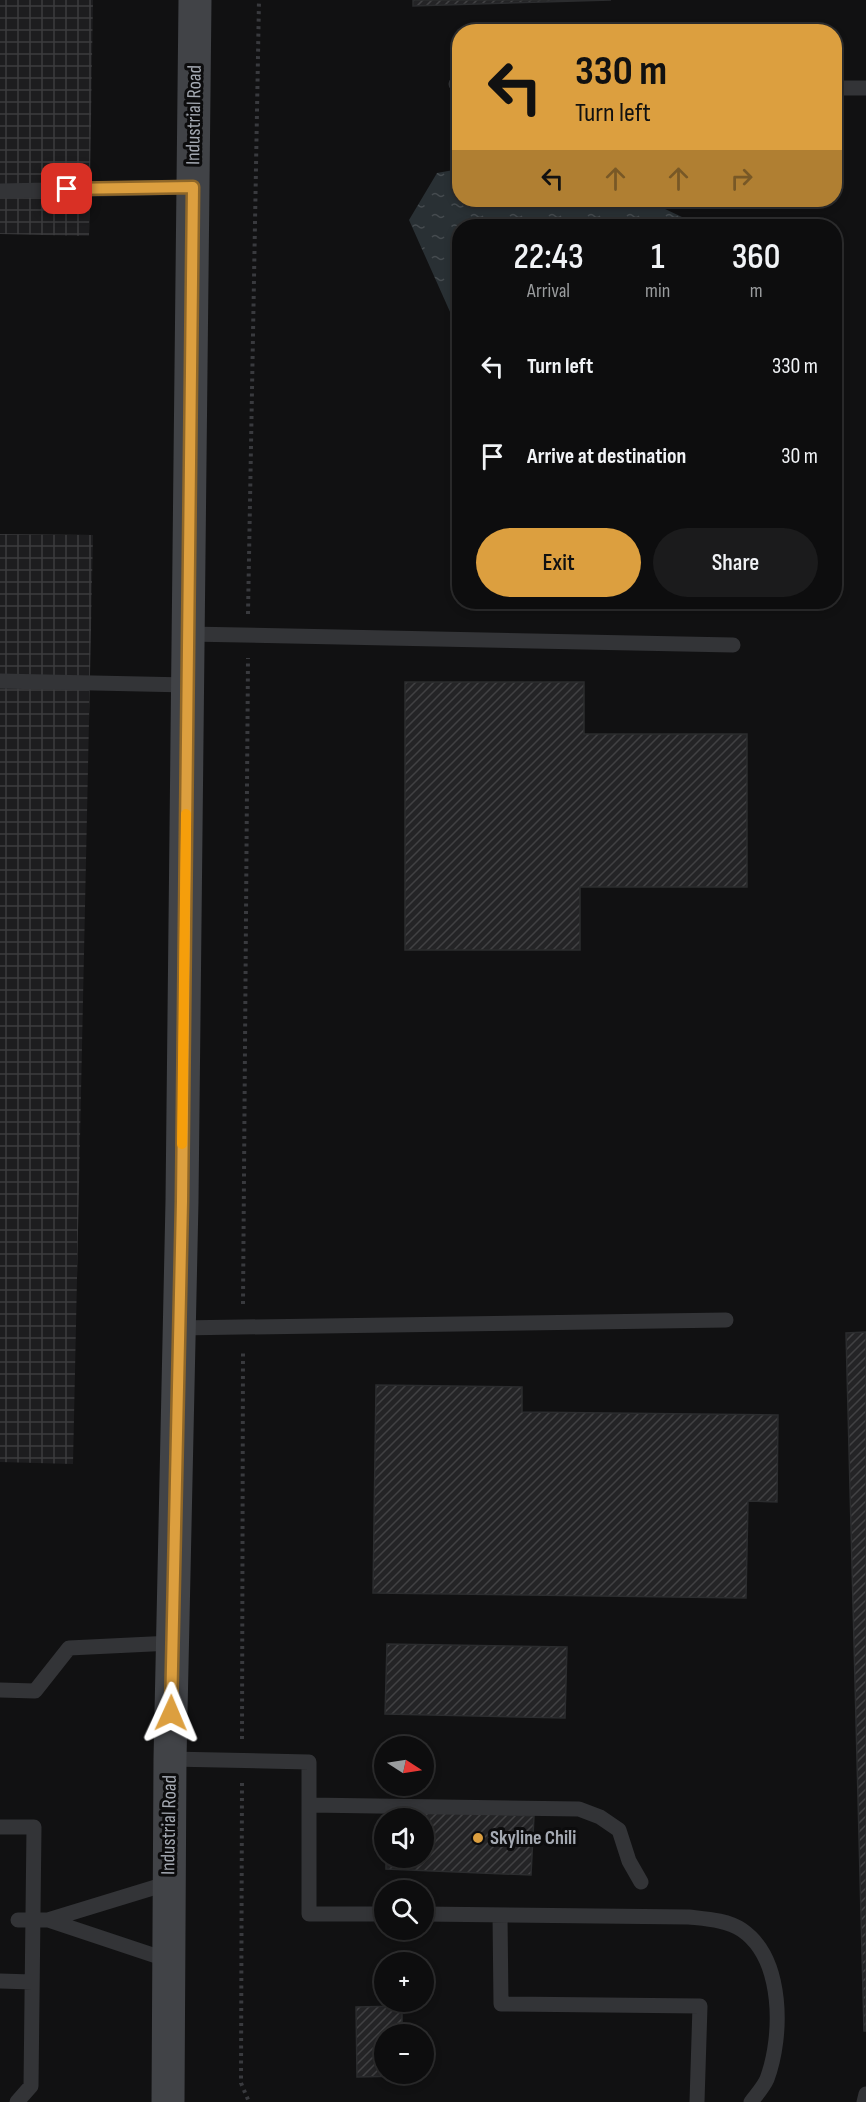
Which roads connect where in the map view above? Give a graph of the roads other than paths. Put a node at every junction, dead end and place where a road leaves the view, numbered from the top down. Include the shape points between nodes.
1 (195, 0) edge
2 (842, 88) edge
3 (866, 88) edge
4 (193, 187) junction
5 (0, 191) edge
6 (188, 634) junction
7 (733, 645) dead end
8 (0, 681) edge
9 (188, 685) junction
10 (726, 1320) dead end
11 (179, 1328) junction
12 (172, 1643) junction
13 (0, 1690) edge
14 (170, 1759) junction
15 (309, 1805) junction
16 (0, 1827) edge
17 (641, 1882) dead end
18 (169, 1883) junction
19 (374, 1914) edge
20 (434, 1914) edge
21 (500, 1915) junction
22 (33, 1920) junction
23 (168, 1960) junction
24 (0, 1982) edge
25 (32, 1982) junction
26 (866, 2094) edge
27 (17, 2102) edge
28 (168, 2102) edge
29 (697, 2102) edge
30 (751, 2102) edge
31 (864, 2102) edge

1 - 4 main road, Industrial Road
2 - 3 lane
4 - 5 lane
4 - 6 main road, Industrial Road
6 - 7 lane
6 - 9 main road, Industrial Road
8 - 9 lane
9 - 11 main road, Industrial Road
10 - 11 lane
11 - 12 main road, Industrial Road
12 - 13 lane via 69,1648 35,1690
12 - 14 main road, Industrial Road
14 - 15 lane via 309,1762
14 - 18 main road, Industrial Road
15 - 17 lane via 579,1809 619,1830
15 - 19 lane via 309,1914
16 - 22 lane via 34,1827 26,1882
18 - 22 lane
18 - 23 main road, Industrial Road
20 - 21 lane
21 - 29 lane via 501,2004 700,2007
21 - 30 lane via 689,1917 719,1920 741,1929 760,1946 771,1970 776,2000 773,2057 766,2082
22 - 23 lane
22 - 25 lane
23 - 28 main road, Industrial Road
24 - 25 lane
25 - 27 lane via 32,2086
26 - 31 lane

